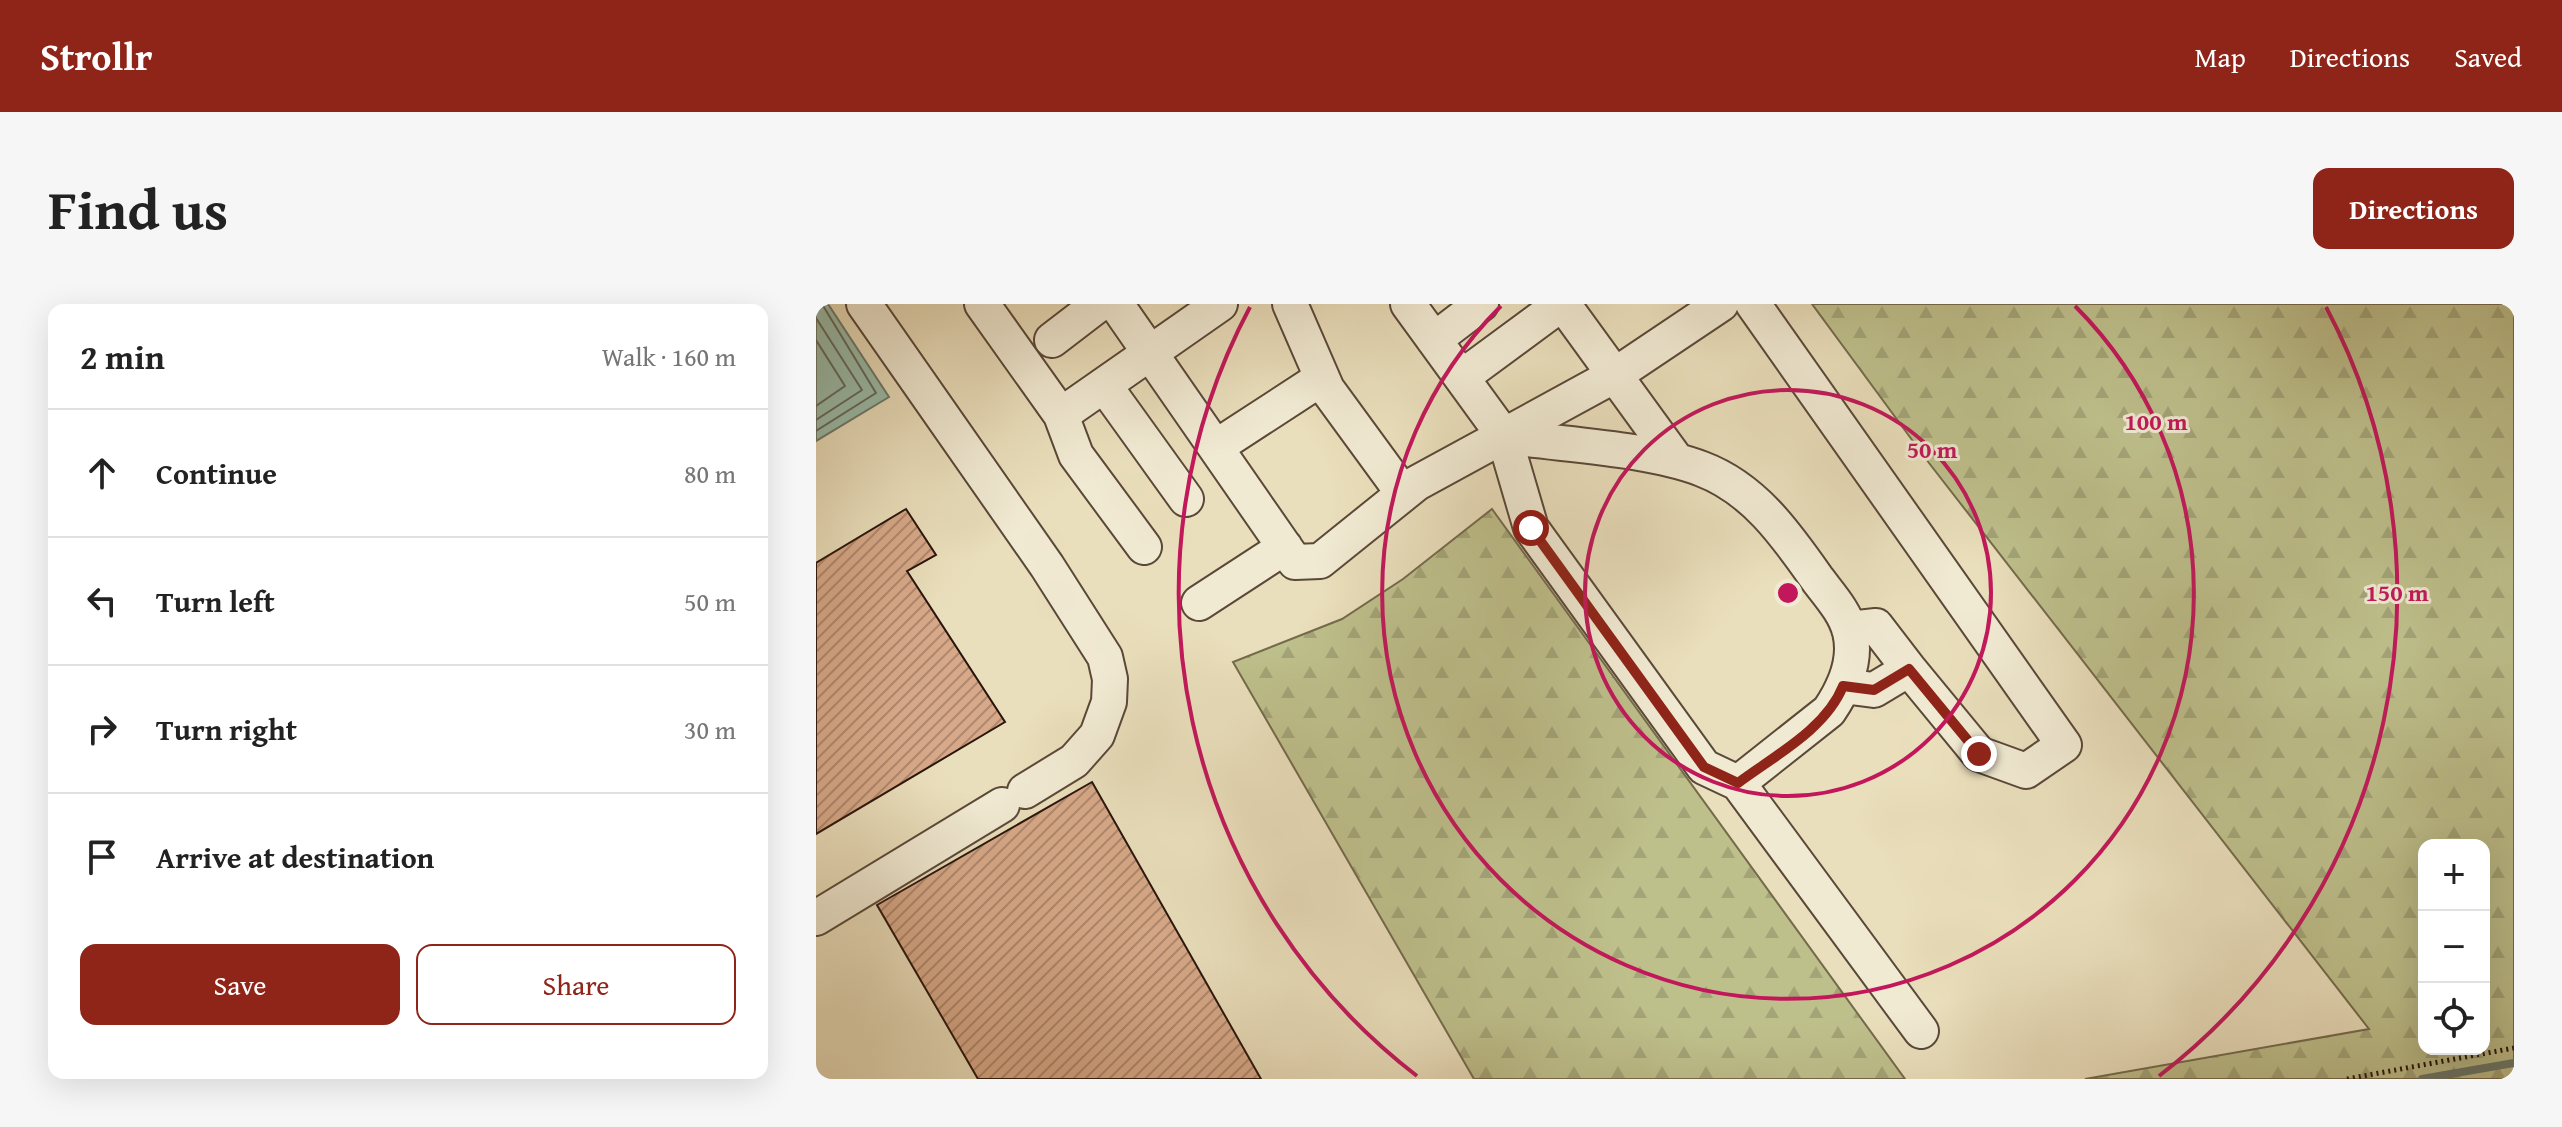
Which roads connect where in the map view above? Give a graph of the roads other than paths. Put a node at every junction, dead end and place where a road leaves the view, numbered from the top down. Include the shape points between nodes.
1 (864, 304) edge
2 (1099, 304) edge
3 (1116, 304) edge
4 (1220, 304) edge
5 (1290, 304) edge
6 (1408, 304) edge
7 (1481, 304) edge
8 (1562, 304) edge
9 (1721, 304) edge
10 (1753, 304) edge
11 (992, 308) edge
12 (1052, 340) dead end
13 (1434, 340) junction
14 (1151, 353) junction
15 (1615, 375) junction
16 (1462, 377) junction
17 (1322, 378) junction
18 (1104, 385) junction
19 (1061, 415) junction
20 (1504, 436) junction
21 (1216, 447) junction
22 (1677, 461) junction
23 (1403, 493) junction
24 (1186, 499) dead end
25 (1144, 547) dead end
26 (1285, 547) junction
27 (1199, 603) dead end
28 (1849, 629) junction
29 (1909, 669) junction
30 (1843, 686) junction
31 (1738, 783) junction
32 (816, 918) edge
33 (1921, 1031) dead end

1 - 32 lane via 1055,577 1105,657 1110,691 1097,735 1074,761
2 - 12 lane
3 - 14 lane
4 - 14 lane
5 - 17 lane
6 - 13 lane
7 - 13 lane
8 - 15 lane
8 - 16 lane
9 - 15 lane
10 - 29 lane via 2064,745 2026,771 1979,754
11 - 19 lane
13 - 16 lane
14 - 18 lane
14 - 21 lane
15 - 20 lane
15 - 22 lane
16 - 20 lane
17 - 21 lane
17 - 23 lane
18 - 19 lane
18 - 24 lane
19 - 25 lane via 1076,455
20 - 22 lane
20 - 23 lane
20 - 31 lane via 1531,528 1704,767
21 - 26 lane
22 - 28 lane via 1723,479 1761,507 1790,540
23 - 26 lane via 1320,561 1295,562
26 - 27 lane
28 - 29 lane via 1876,626
28 - 30 lane via 1851,661
29 - 30 lane via 1874,690
30 - 31 lane via 1817,724
31 - 33 lane

